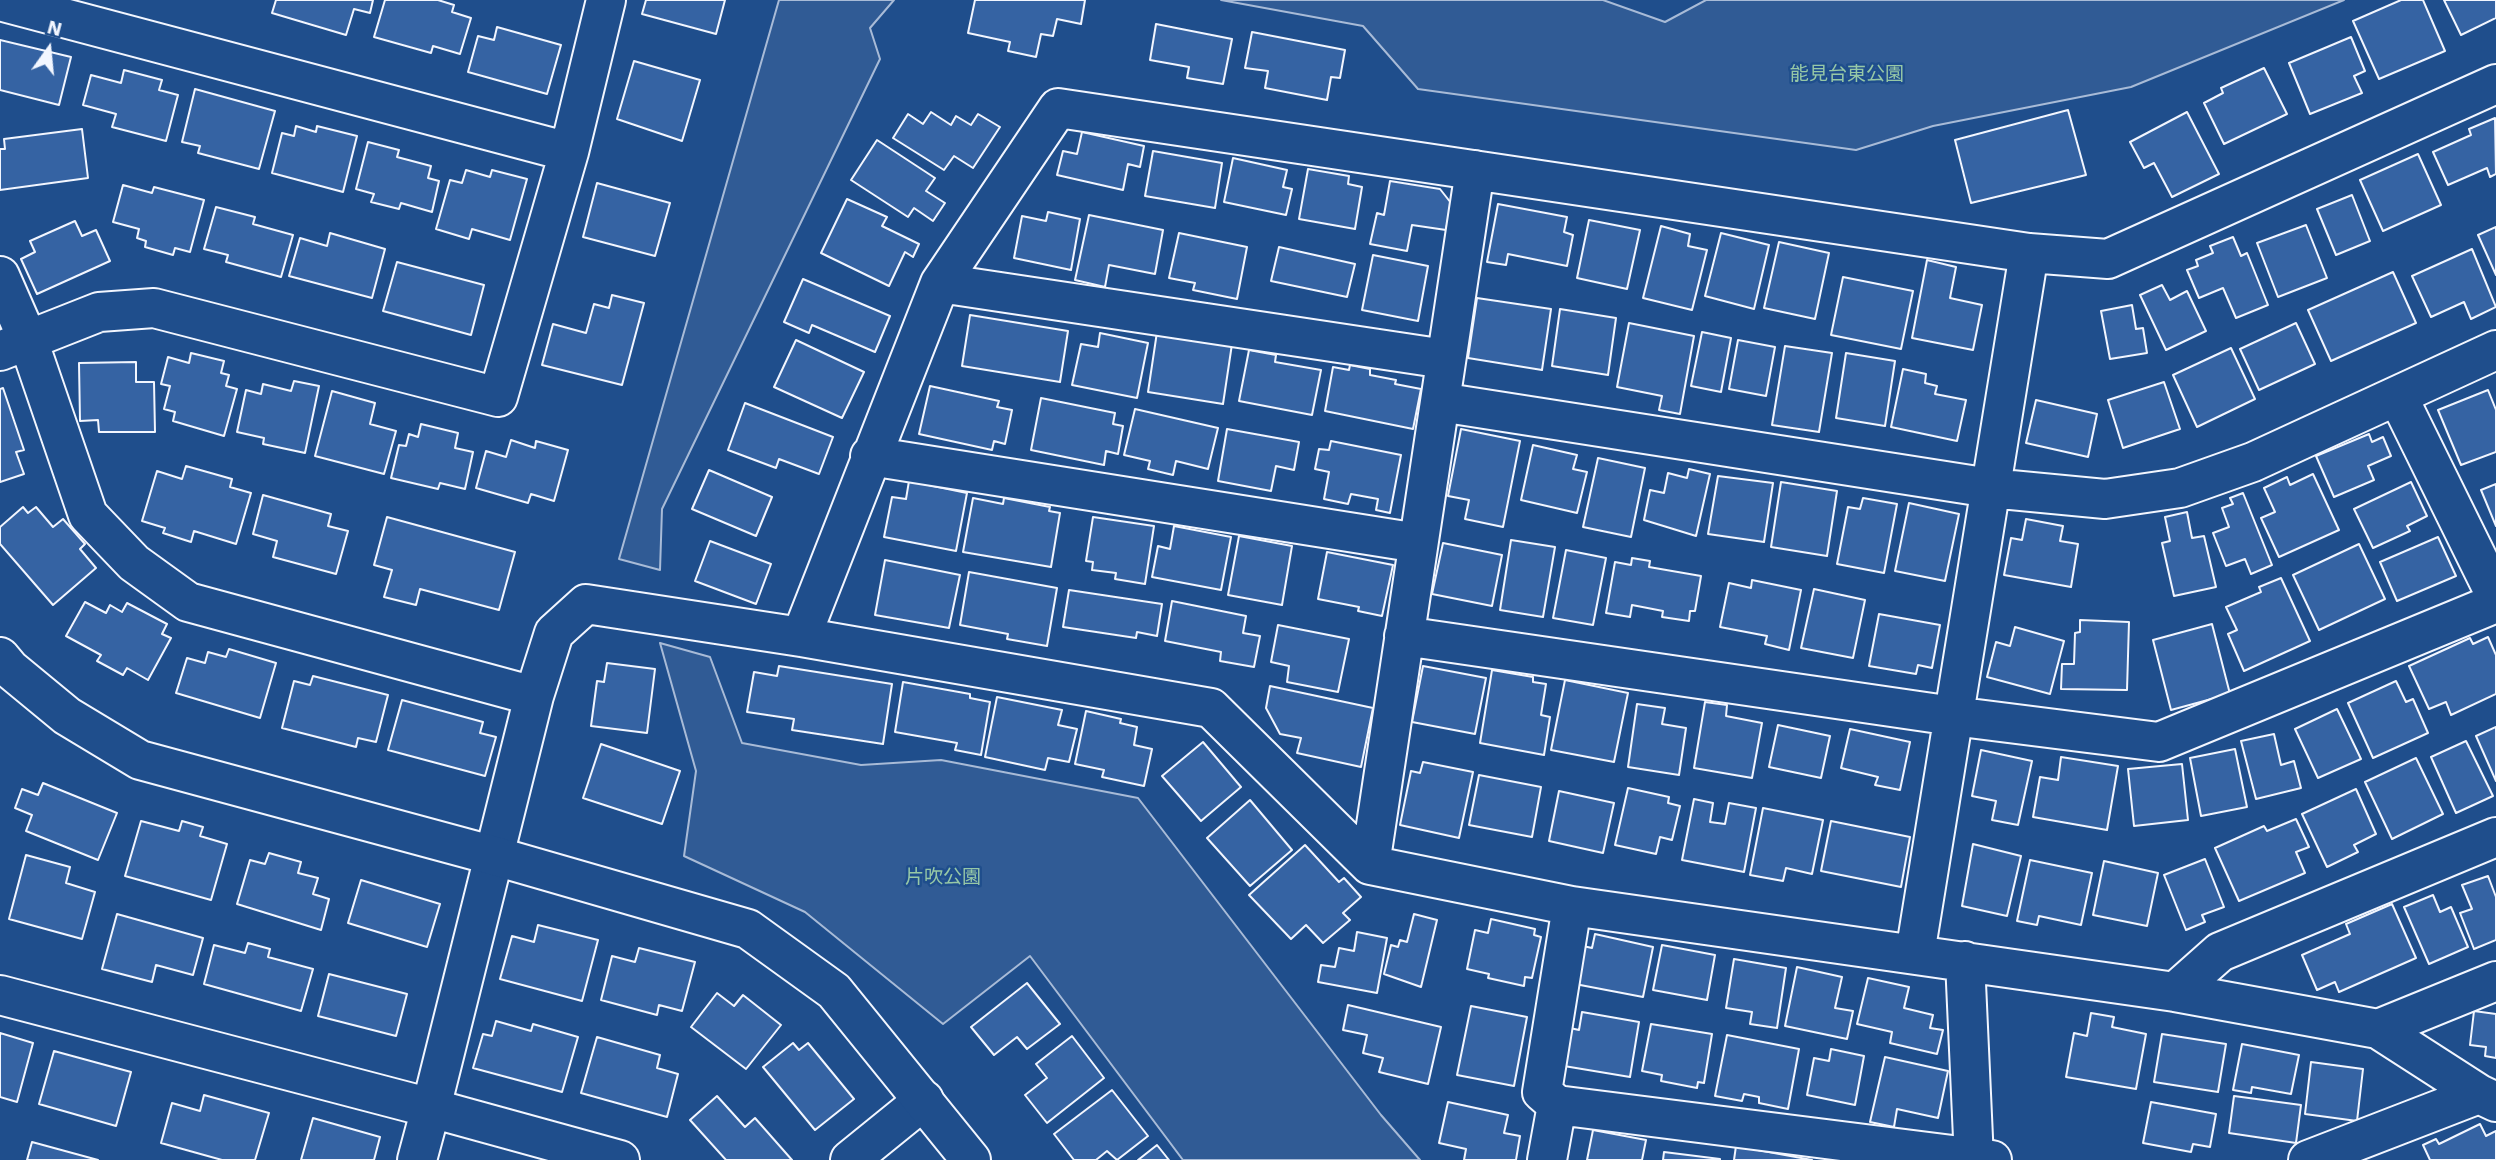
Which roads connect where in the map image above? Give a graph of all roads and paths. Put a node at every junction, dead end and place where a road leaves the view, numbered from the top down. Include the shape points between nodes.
1 (606, 0) edge
2 (0, 1) edge
3 (2496, 84) edge
4 (569, 152) junction
5 (1475, 170) junction
6 (2029, 253) junction
7 (0, 276) edge
8 (940, 283) junction
9 (14, 346) edge
10 (2496, 350) edge
11 (1445, 359) junction
12 (2398, 397) junction
13 (1440, 402) junction
14 (870, 456) junction
15 (1990, 488) junction
16 (1418, 543) junction
17 (2496, 596) edge
18 (2496, 603) edge
19 (1404, 636) junction
20 (802, 637) junction
21 (0, 657) edge
22 (534, 696) junction
23 (1953, 716) junction
24 (2496, 838) edge
25 (495, 856) junction
26 (1370, 865) junction
27 (1572, 906) junction
28 (1915, 954) junction
29 (1965, 961) junction
30 (2496, 981) edge
31 (2175, 992) junction
32 (0, 995) edge
33 (2378, 1029) junction
34 (2487, 1098) edge
35 (924, 1100) junction
36 (1557, 1105) junction
37 (431, 1108) junction
38 (1980, 1159) edge
39 (417, 1160) edge
40 (620, 1160) edge
41 (850, 1160) edge
42 (971, 1160) edge
43 (1546, 1160) edge
44 (2308, 1160) edge

1 - 4 street
2 - 4 street
3 - 6 street via 2108,259
4 - 9 street via 498,397 154,308 99,312
5 - 6 street
5 - 8 street via 1058,107
5 - 11 street
6 - 15 street
7 - 9 street
8 - 11 street
8 - 14 street
9 - 22 street via 88,515 134,563 188,602
10 - 12 street
11 - 13 street
12 - 15 street via 2253,462 2180,488 2105,499
12 - 17 street
13 - 15 street
13 - 16 street
14 - 16 street
14 - 20 street
15 - 23 street
16 - 19 street
18 - 23 street via 2159,742
19 - 23 street
19 - 26 street
20 - 22 street via 586,604 554,633
20 - 26 street via 1211,708
21 - 25 street via 67,716 140,760
22 - 25 street
23 - 28 street
24 - 31 street via 2220,952
25 - 35 street via 748,929 834,991
25 - 37 street
26 - 27 street
27 - 28 street
27 - 36 street via 1542,1092
28 - 29 street
29 - 31 street
29 - 38 street
30 - 33 street
31 - 33 street
32 - 37 street
33 - 34 street
34 - 44 street
35 - 41 street
35 - 42 street
36 - 38 street
36 - 43 street
37 - 39 street
37 - 40 street

